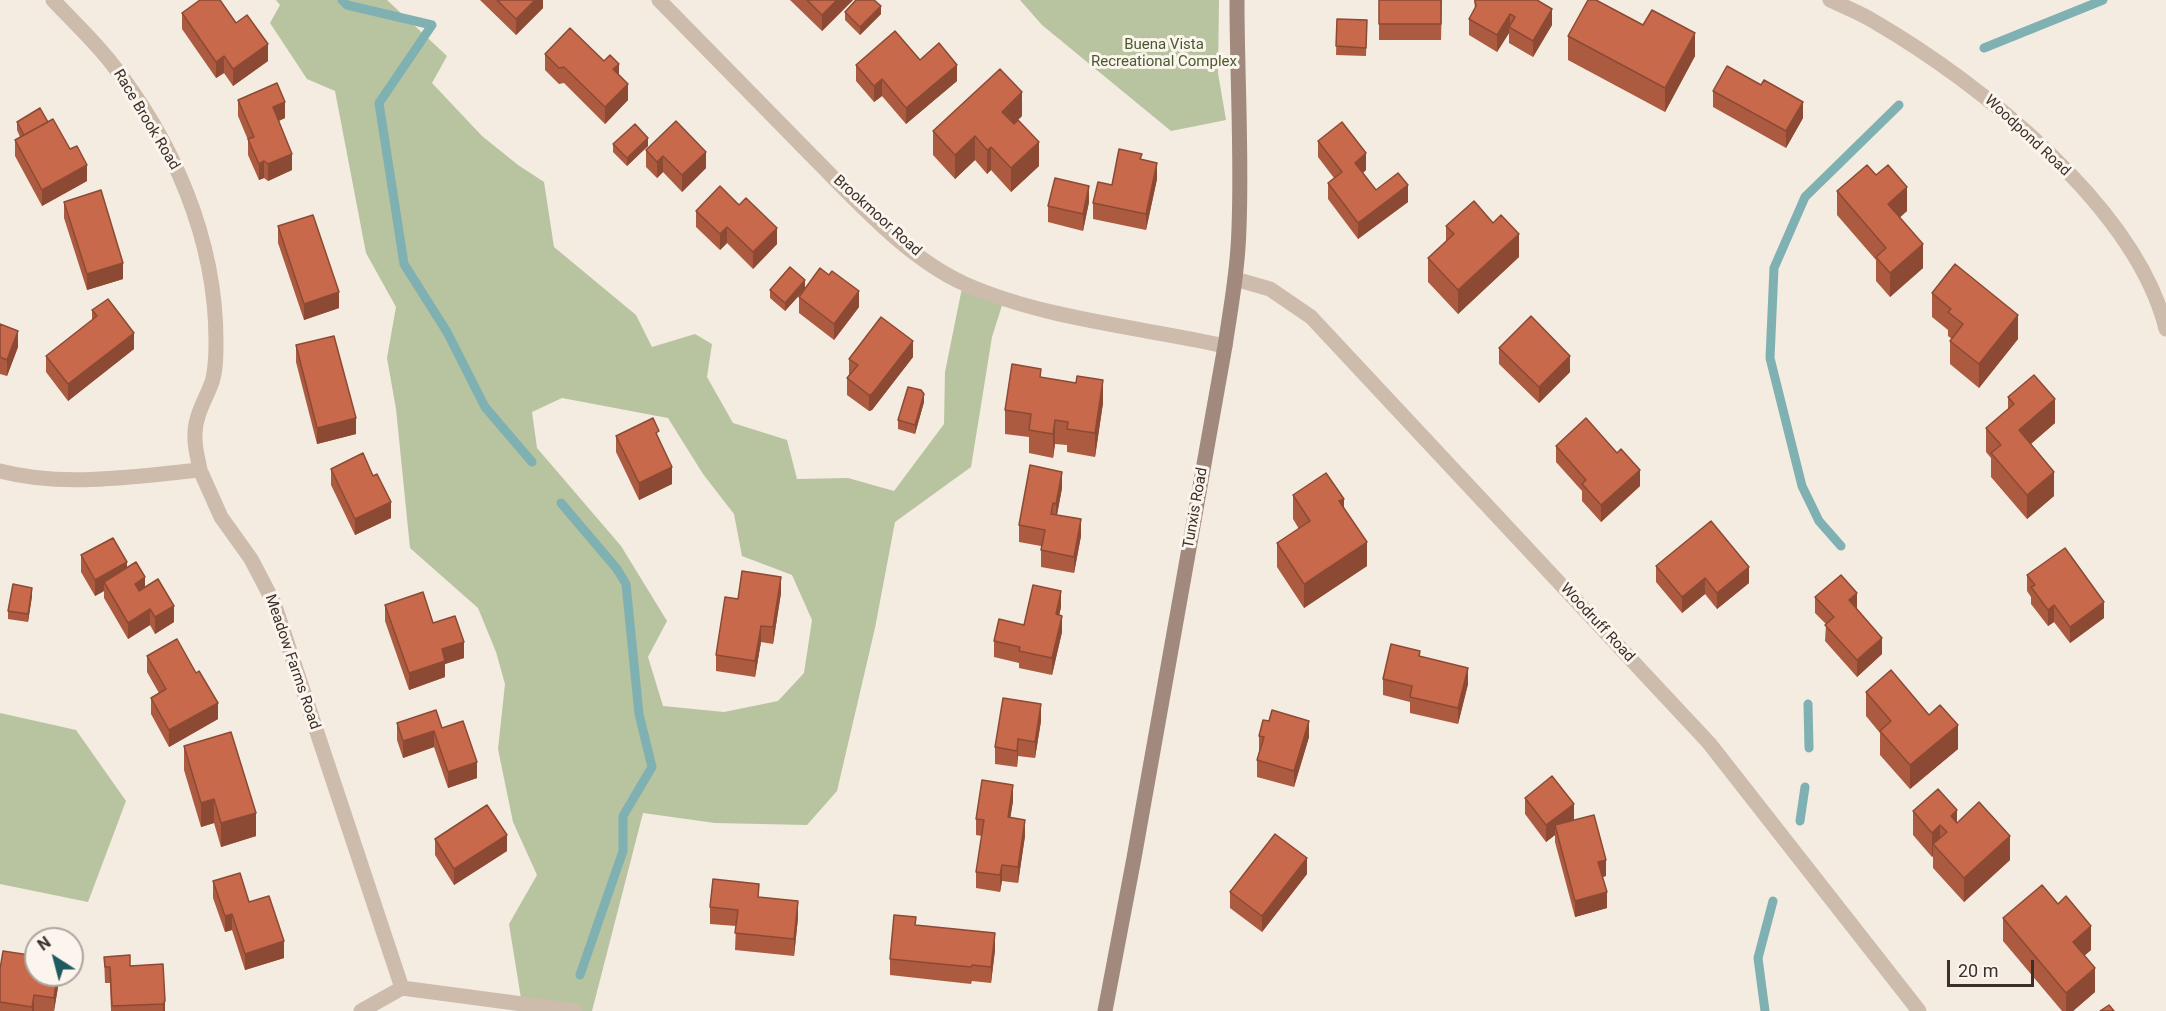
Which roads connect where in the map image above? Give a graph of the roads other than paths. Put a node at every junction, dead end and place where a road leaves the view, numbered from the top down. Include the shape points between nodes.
1 (53, 0) edge
2 (659, 0) edge
3 (1237, 0) edge
4 (1830, 0) edge
5 (1235, 279) junction
6 (2166, 329) edge
7 (1225, 346) junction
8 (200, 470) junction
9 (0, 471) edge
10 (402, 988) junction
11 (361, 1011) edge
12 (575, 1011) edge
13 (1105, 1011) edge
14 (1919, 1011) edge

1 - 8 street, Race Brook Road via 123,78 173,161 197,220 212,285 216,342 215,368 195,434
2 - 7 street, Brookmoor Road via 867,210 918,255 963,283 1041,310
3 - 5 street, Tunxis Road via 1240,182
4 - 6 street, Woodpond Road via 1874,21 1941,63 2004,112 2056,161 2087,192 2140,264 2161,308
5 - 7 street, Tunxis Road
5 - 14 street, Woodruff Road via 1270,289 1311,317 1327,334 1709,743
7 - 13 street, Tunxis Road
8 - 9 street via 97,479 48,478
8 - 10 street, Meadow Farms Road via 221,517 251,559 274,603
10 - 11 street
10 - 12 street

